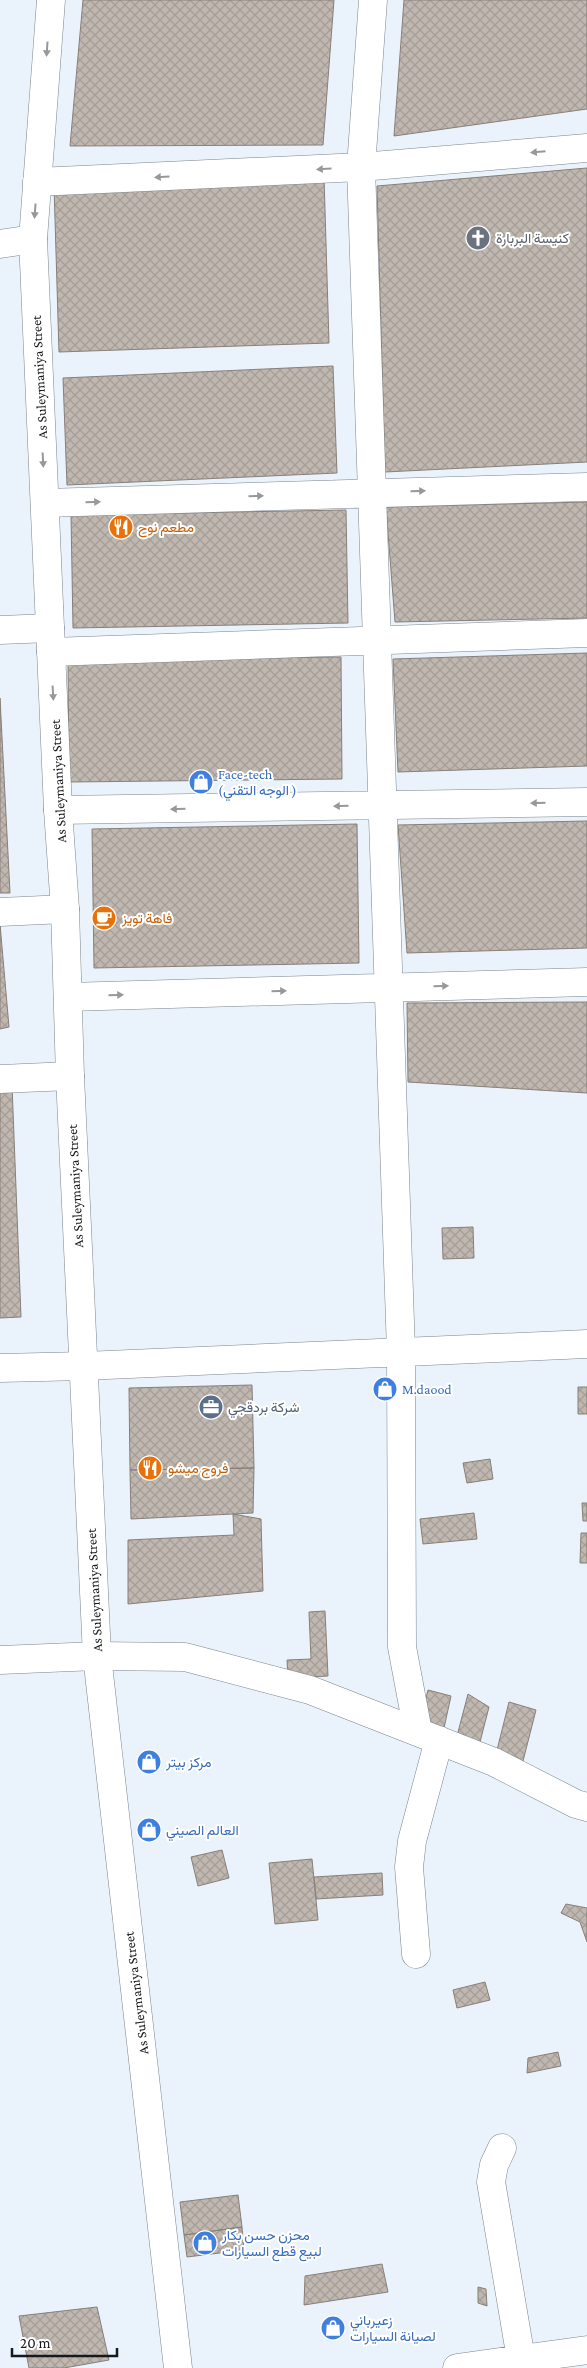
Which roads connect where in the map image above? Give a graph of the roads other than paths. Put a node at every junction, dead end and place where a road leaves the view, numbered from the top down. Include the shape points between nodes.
1 (51, 0) edge
2 (373, 0) edge
3 (587, 148) edge
4 (361, 167) junction
5 (37, 182) junction
6 (33, 239) junction
7 (0, 244) edge
8 (587, 487) edge
9 (372, 492) junction
10 (45, 503) junction
11 (0, 630) edge
12 (587, 633) edge
13 (377, 639) junction
14 (51, 640) junction
15 (587, 802) edge
16 (382, 806) junction
17 (58, 810) junction
18 (65, 909) junction
19 (0, 912) edge
20 (587, 982) edge
21 (388, 988) junction
22 (68, 997) junction
23 (70, 1076) junction
24 (0, 1079) edge
25 (587, 1344) edge
26 (401, 1352) junction
27 (84, 1366) junction
28 (0, 1368) edge
29 (97, 1656) junction
30 (0, 1660) edge
31 (429, 1736) junction
32 (587, 1807) edge
33 (416, 1954) dead end
34 (502, 2148) dead end
35 (587, 2350) edge
36 (521, 2359) junction
37 (178, 2368) edge
38 (457, 2368) edge

1 -> 5 street, As Suleymaniya Street
2 - 4 street
3 -> 4 street
4 -> 5 street
4 - 9 street
5 -> 6 street, As Suleymaniya Street
6 - 7 street
6 -> 10 street, As Suleymaniya Street
9 -> 8 street
10 -> 9 street
9 - 13 street
10 - 14 street, As Suleymaniya Street
11 - 14 street
12 - 13 street
13 - 14 street
13 - 16 street
14 -> 17 street, As Suleymaniya Street
15 -> 16 street
16 -> 17 street
16 - 21 street
17 - 18 street, As Suleymaniya Street
18 - 19 street
18 - 22 street, As Suleymaniya Street
21 -> 20 street
22 -> 21 street
21 - 26 street
22 - 23 street, As Suleymaniya Street
23 - 24 street
23 - 27 street, As Suleymaniya Street
25 - 26 street
26 - 27 street
26 - 31 street via 402,1647
27 - 28 street
27 - 29 street, As Suleymaniya Street
29 - 30 street
29 - 31 street via 185,1658 310,1690
29 - 37 street, As Suleymaniya Street
31 - 32 street via 494,1762
31 - 33 street via 409,1867
34 - 36 street via 491,2182
35 - 36 street
36 - 38 street

